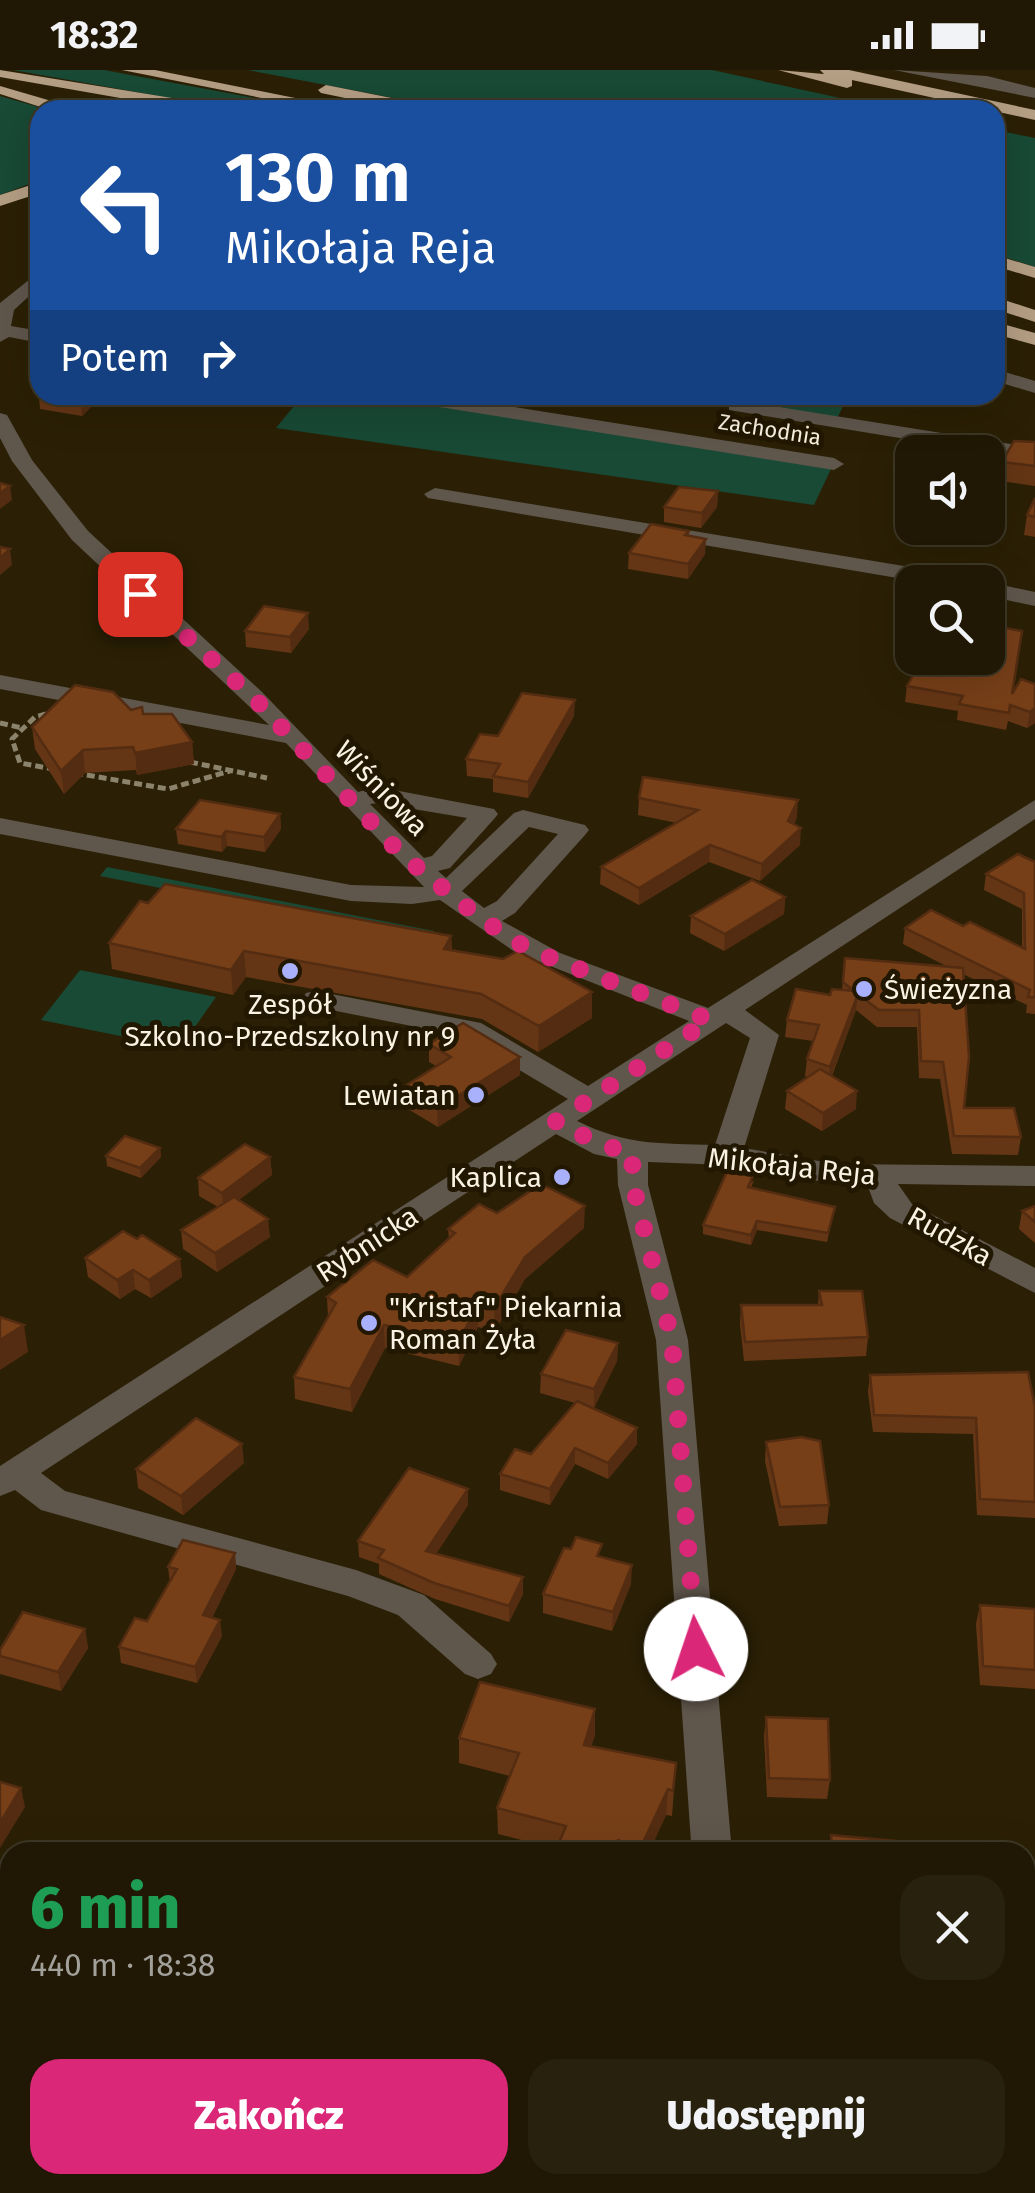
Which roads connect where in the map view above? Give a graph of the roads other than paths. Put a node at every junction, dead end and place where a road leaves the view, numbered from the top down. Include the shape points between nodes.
1 (130, 70) edge
2 (216, 70) edge
3 (786, 70) edge
4 (828, 70) edge
5 (902, 70) edge
6 (0, 72) edge
7 (0, 89) edge
8 (1035, 93) edge
9 (35, 100) edge
10 (65, 100) edge
11 (158, 100) edge
12 (293, 100) edge
13 (374, 100) edge
14 (925, 100) edge
15 (966, 100) edge
16 (1005, 108) edge
17 (1035, 115) edge
18 (1005, 118) edge
19 (1035, 125) edge
20 (30, 190) edge
21 (0, 201) edge
22 (22, 213) dead end
23 (0, 216) edge
24 (1005, 263) edge
25 (1005, 273) edge
26 (1035, 273) edge
27 (1035, 282) edge
28 (30, 285) edge
29 (1005, 306) edge
30 (1035, 316) edge
31 (1005, 331) edge
32 (0, 333) edge
33 (30, 336) edge
34 (1035, 340) edge
35 (1005, 378) edge
36 (1035, 387) edge
37 (465, 405) edge
38 (736, 406) dead end
39 (3, 432) edge
40 (1035, 454) edge
41 (834, 464) dead end
42 (435, 494) dead end
43 (895, 571) edge
44 (1005, 592) edge
45 (1035, 598) edge
46 (0, 682) edge
47 (292, 736) junction
48 (351, 802) junction
49 (1035, 808) edge
50 (0, 826) edge
51 (418, 868) junction
52 (447, 892) junction
53 (483, 920) junction
54 (316, 999) dead end
55 (718, 1015) junction
56 (589, 1099) junction
57 (555, 1122) junction
58 (632, 1152) junction
59 (727, 1155) junction
60 (881, 1176) junction
61 (1035, 1176) edge
62 (1035, 1282) edge
63 (8, 1478) edge
64 (478, 1664) dead end
65 (711, 1842) edge

1 - 12 highway
2 - 13 highway
3 - 14 highway
4 - 15 highway
5 - 8 street
6 - 11 highway
7 - 9 highway
7 - 10 highway
16 - 17 highway
18 - 19 highway
20 - 21 highway
22 - 23 highway
24 - 26 highway
25 - 27 highway
28 - 32 street via 4,308
29 - 30 highway
31 - 34 highway
32 - 33 street
35 - 36 street
37 - 41 street, Zachodnia
38 - 40 street
39 - 47 street, Wiśniowa via 19,460 112,568
42 - 43 street
44 - 45 street
46 - 47 street
47 - 48 street, Wiśniowa
48 - 51 street, Wiśniowa
48 - 51 street via 378,795 485,814 441,862
49 - 55 street, Rybnicka
50 - 52 street via 350,893 407,900
51 - 52 street, Wiśniowa
52 - 53 street, Wiśniowa
52 - 53 street via 524,818 576,830 506,907
53 - 55 street, Wiśniowa via 528,949
54 - 56 street via 471,1029
55 - 56 street, Rybnicka
55 - 59 street, Wiśniowa via 765,1035
56 - 57 street, Rybnicka
57 - 58 street, Mikołaja Reja
57 - 63 street, Rybnicka
58 - 59 street, Mikołaja Reja
58 - 65 street via 633,1185 672,1340
59 - 60 street, Mikołaja Reja
60 - 61 street, Mikołaja Reja
60 - 62 street, Rudzka via 885,1196 901,1211
63 - 64 street via 54,1501 411,1605

